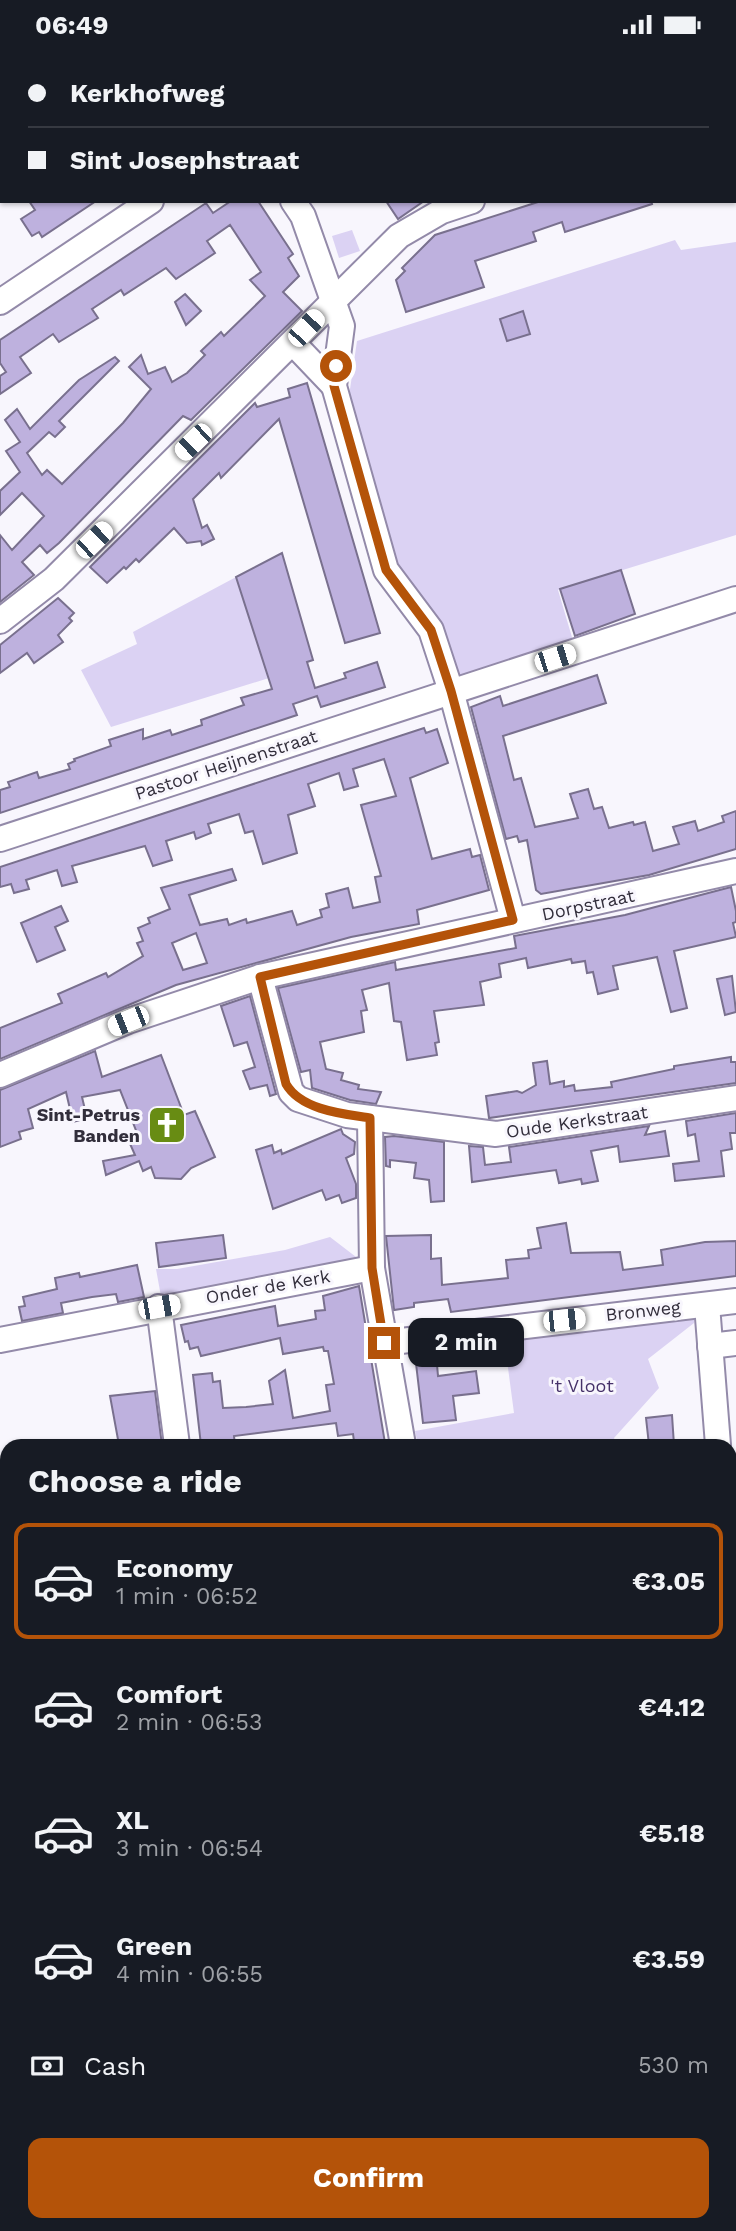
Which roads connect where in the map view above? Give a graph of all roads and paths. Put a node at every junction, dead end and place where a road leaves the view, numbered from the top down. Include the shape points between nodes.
1 (148, 203) edge
2 (294, 203) edge
3 (466, 203) edge
4 (333, 299) junction
5 (0, 302) edge
6 (293, 343) junction
7 (334, 386) junction
8 (736, 599) edge
9 (0, 621) edge
10 (451, 691) junction
11 (0, 839) edge
12 (736, 871) edge
13 (513, 920) junction
14 (260, 977) junction
15 (0, 1075) edge
16 (736, 1098) edge
17 (370, 1118) junction
18 (372, 1268) junction
19 (736, 1301) edge
20 (707, 1305) junction
21 (159, 1307) junction
22 (0, 1340) edge
23 (384, 1343) junction
24 (736, 1343) edge
25 (710, 1346) junction
26 (176, 1439) edge
27 (402, 1439) edge
28 (718, 1439) edge

1 - 5 street
2 - 4 street
3 - 4 street via 410,227
4 - 6 street
4 - 7 street via 342,326
6 - 7 street
6 - 9 street via 54,579
7 - 10 street via 386,570 431,630
8 - 10 street, Pastoor Heijnenstraat
10 - 11 street, Pastoor Heijnenstraat
10 - 13 street
12 - 13 street, Dorpstraat
13 - 14 street, Dorpstraat
14 - 15 street, Dorpstraat via 137,1017
14 - 17 street, Oude Kerkstraat via 286,1084 294,1096 325,1109
16 - 17 street, Oude Kerkstraat via 507,1133
17 - 18 street
18 - 21 street, Onder de Kerk
18 - 23 street
19 - 20 street, Bronweg
20 - 23 street, Bronweg
20 - 25 street
21 - 22 street, Onder de Kerk
21 - 26 street
23 - 27 street
24 - 25 street
25 - 28 street

